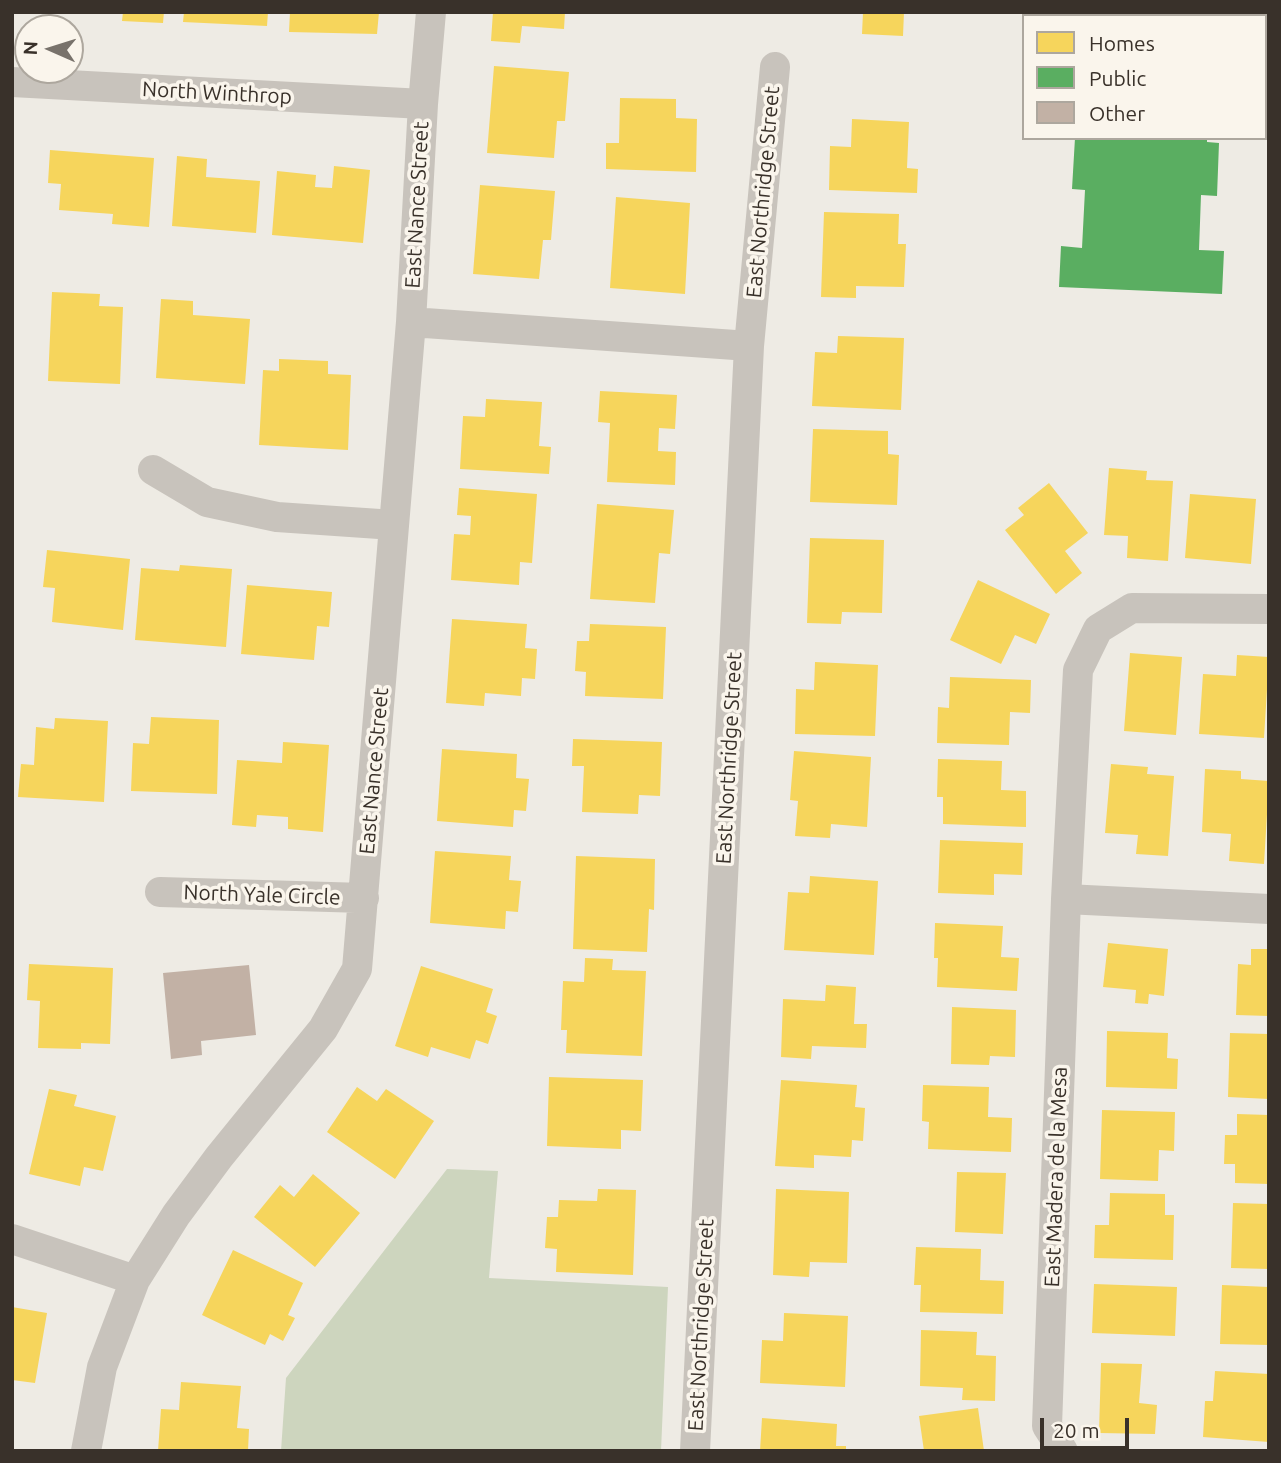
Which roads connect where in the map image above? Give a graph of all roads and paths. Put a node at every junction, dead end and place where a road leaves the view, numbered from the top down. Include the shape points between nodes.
1 (431, 12) edge
2 (775, 67) dead end
3 (12, 82) edge
4 (423, 104) junction
5 (411, 322) junction
6 (749, 346) junction
7 (153, 470) dead end
8 (394, 525) junction
9 (1269, 609) edge
10 (160, 892) dead end
11 (364, 898) junction
12 (1066, 899) junction
13 (1269, 909) edge
14 (12, 1239) edge
15 (135, 1280) junction
16 (86, 1451) edge
17 (695, 1451) edge
18 (1063, 1451) edge

1 - 4 street, East Nance Street
2 - 6 street, East Northridge Street
3 - 4 street, North Winthrop
4 - 5 street, East Nance Street
5 - 6 street
5 - 8 street, East Nance Street
6 - 17 street, East Northridge Street
7 - 8 street via 207,502 277,517
8 - 11 street, East Nance Street
9 - 12 street, East Madera de la Mesa via 1132,608 1098,629 1078,670
10 - 11 street, North Yale Circle
11 - 15 street, East Nance Street via 358,969 323,1029 219,1157
12 - 13 street
12 - 18 street, East Madera de la Mesa via 1047,1426
14 - 15 street
15 - 16 street, East Nance Street via 102,1367

